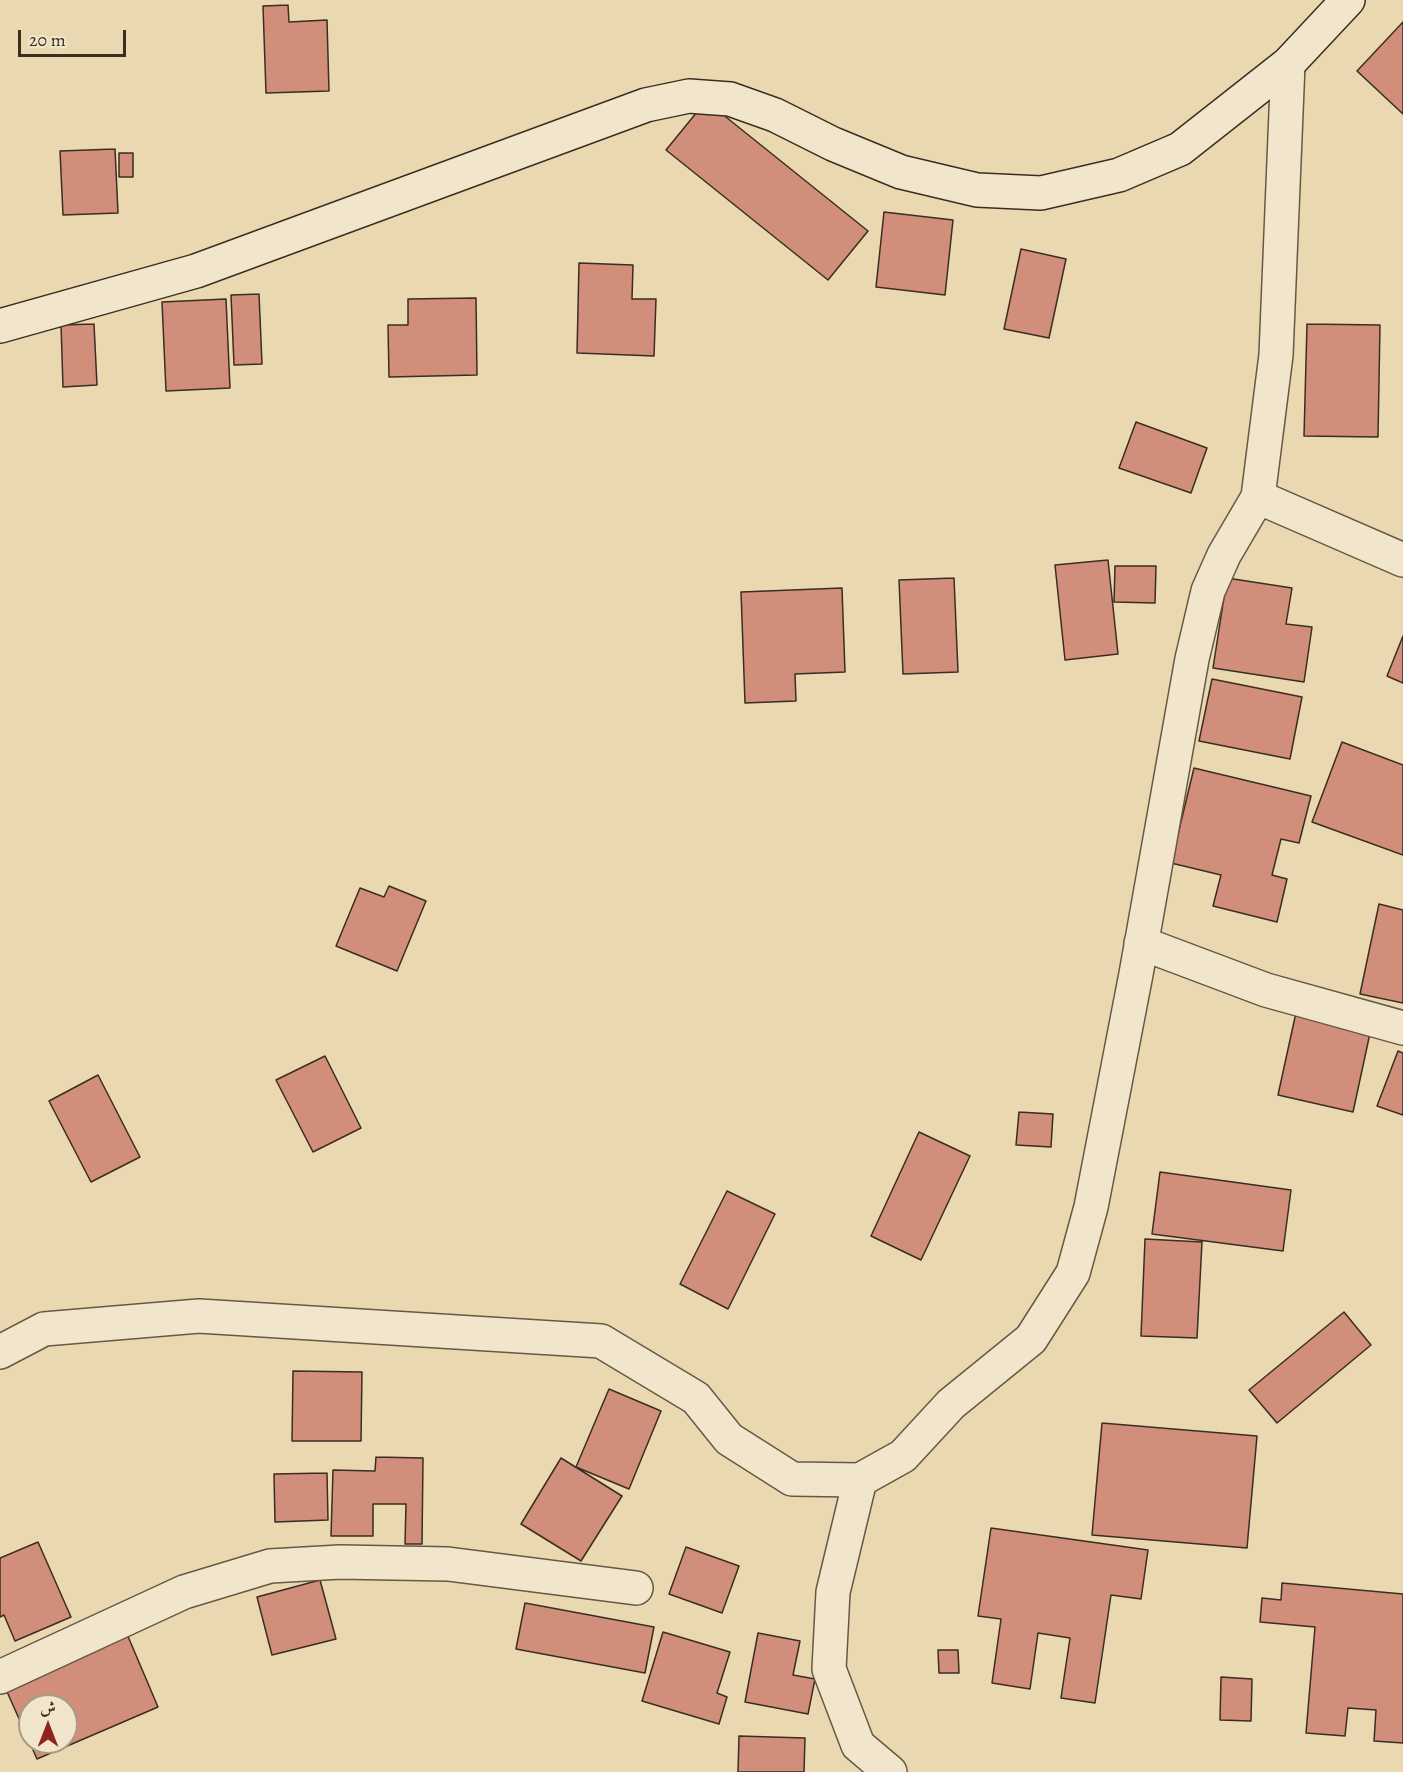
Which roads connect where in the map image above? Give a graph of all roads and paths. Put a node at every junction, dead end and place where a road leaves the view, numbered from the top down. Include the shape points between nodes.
1 (1348, 0) edge
2 (1288, 64) junction
3 (0, 326) edge
4 (1258, 497) junction
5 (1403, 560) edge
6 (1141, 943) junction
7 (1403, 1028) edge
8 (0, 1352) edge
9 (860, 1480) junction
10 (636, 1588) dead end
11 (0, 1677) edge
12 (890, 1772) edge

1 - 2 street
2 - 3 street via 1180,149 1119,175 1041,193 977,190 901,172 776,115 730,99 689,96 646,105 196,271
2 - 4 street via 1276,354
4 - 5 street
4 - 6 street via 1208,591 1192,659
6 - 7 street via 1266,990
6 - 9 street via 1091,1207 1073,1273 1031,1339 951,1404 903,1456
8 - 9 street via 44,1329 199,1316 601,1341 696,1398 729,1439 792,1479
9 - 12 street via 833,1592 829,1669 858,1745
10 - 11 street via 448,1564 340,1562 270,1566 184,1592

